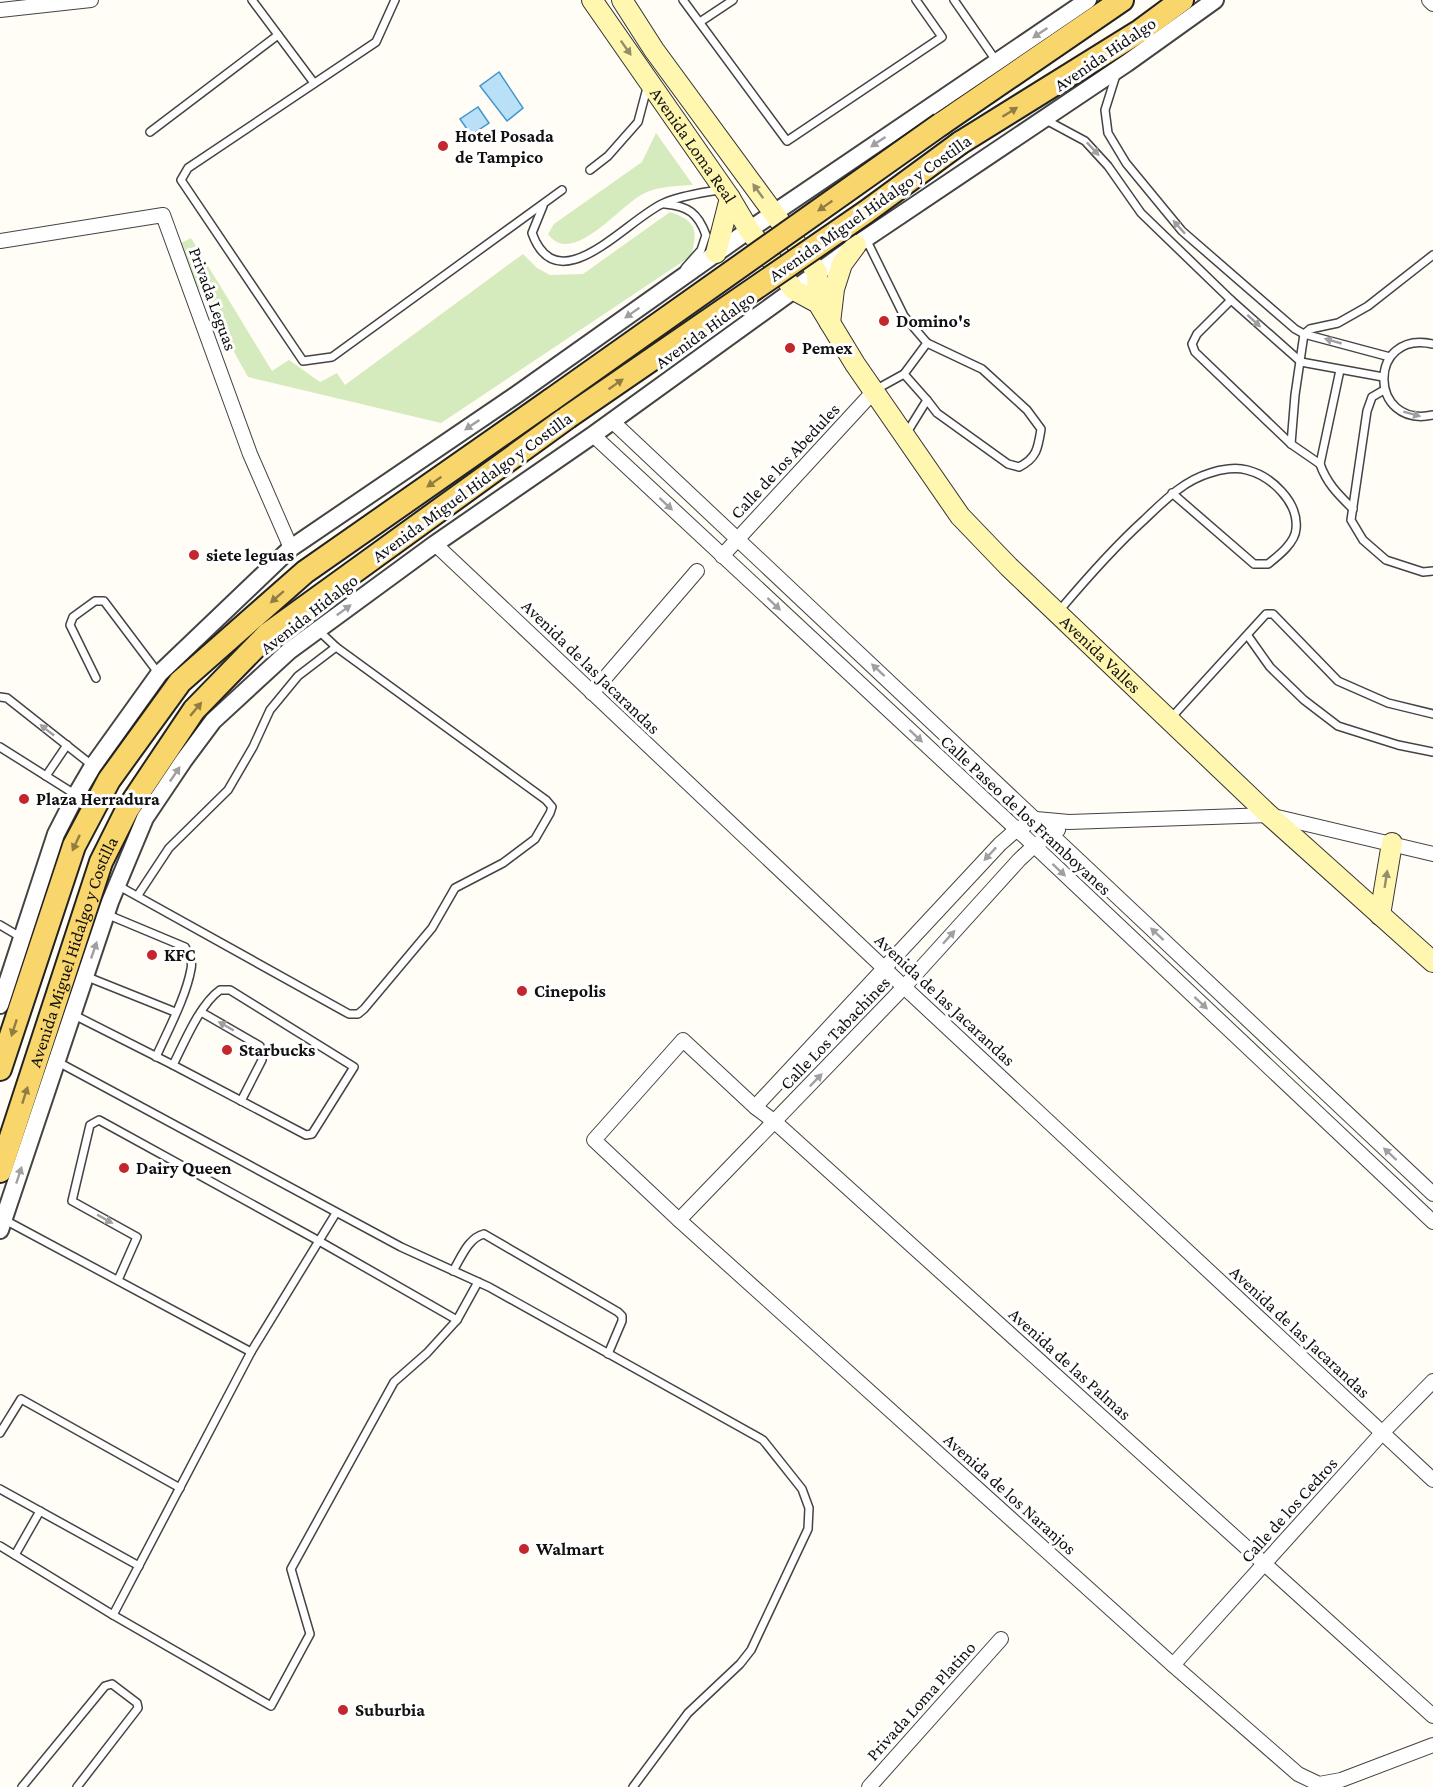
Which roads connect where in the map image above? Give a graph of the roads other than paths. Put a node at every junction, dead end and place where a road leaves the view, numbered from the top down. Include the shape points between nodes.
1 (91, 0) edge
2 (252, 0) edge
3 (395, 0) edge
4 (592, 0) edge
5 (622, 0) edge
6 (683, 0) edge
7 (733, 0) edge
8 (916, 0) edge
9 (954, 0) edge
10 (1088, 0) edge
11 (1122, 0) edge
12 (1182, 0) edge
13 (1215, 0) edge
14 (1429, 0) edge
15 (1433, 4) edge
16 (0, 10) edge
17 (700, 22) junction
18 (278, 35) junction
19 (998, 62) junction
20 (1118, 70) junction
21 (650, 76) junction
22 (314, 83) junction
23 (1044, 119) junction
24 (150, 132) dead end
25 (590, 170) dead end
26 (562, 190) dead end
27 (727, 194) junction
28 (794, 200) junction
29 (544, 203) junction
30 (662, 203) junction
31 (774, 213) junction
32 (749, 230) junction
33 (0, 241) edge
34 (861, 241) junction
35 (720, 250) junction
36 (1433, 255) edge
37 (837, 258) junction
38 (818, 272) junction
39 (667, 288) junction
40 (794, 290) junction
41 (1231, 300) junction
42 (818, 303) junction
43 (770, 307) junction
44 (830, 323) junction
45 (1304, 334) junction
46 (927, 342) junction
47 (1433, 344) edge
48 (1390, 357) junction
49 (1301, 362) junction
50 (1340, 370) junction
51 (904, 374) junction
52 (1383, 377) junction
53 (875, 390) junction
54 (1384, 390) junction
55 (927, 400) junction
56 (1433, 415) edge
57 (612, 421) junction
58 (593, 435) junction
59 (904, 436) junction
60 (1291, 444) junction
61 (1320, 464) junction
62 (661, 466) junction
63 (647, 485) junction
64 (1172, 493) junction
65 (1353, 509) junction
66 (737, 539) junction
67 (435, 544) junction
68 (291, 548) junction
69 (722, 556) junction
70 (697, 571) dead end
71 (1433, 571) edge
72 (1057, 613) junction
73 (318, 630) junction
74 (1248, 636) junction
75 (336, 647) junction
76 (159, 674) junction
77 (96, 678) dead end
78 (592, 693) junction
79 (0, 697) edge
80 (1433, 714) edge
81 (1169, 720) junction
82 (67, 745) junction
83 (0, 747) edge
84 (1433, 752) edge
85 (93, 766) junction
86 (46, 776) junction
87 (76, 795) junction
88 (95, 807) junction
89 (136, 814) junction
90 (1269, 815) junction
91 (1036, 819) junction
92 (1069, 822) junction
93 (1016, 830) junction
94 (1052, 834) junction
95 (1392, 843) junction
96 (1034, 846) junction
97 (1433, 854) edge
98 (117, 885) junction
99 (138, 895) junction
100 (106, 914) junction
101 (1380, 915) junction
102 (0, 925) edge
103 (22, 938) junction
104 (1433, 962) edge
105 (885, 968) junction
106 (85, 976) junction
107 (904, 987) junction
108 (0, 1005) edge
109 (176, 1012) junction
110 (201, 1012) junction
111 (72, 1014) junction
112 (156, 1057) junction
113 (56, 1061) junction
114 (173, 1065) junction
115 (0, 1069) edge
116 (241, 1101) junction
117 (755, 1107) junction
118 (775, 1122) junction
119 (594, 1140) joint
120 (0, 1171) edge
121 (1433, 1194) edge
122 (336, 1213) junction
123 (680, 1220) junction
124 (1433, 1222) edge
125 (1, 1223) edge
126 (319, 1240) junction
127 (453, 1271) junction
128 (118, 1280) junction
129 (478, 1282) junction
130 (457, 1320) junction
131 (251, 1352) junction
132 (608, 1354) junction
133 (1433, 1381) edge
134 (0, 1433) edge
135 (1382, 1433) junction
136 (1433, 1480) edge
137 (180, 1488) junction
138 (0, 1489) edge
139 (40, 1511) junction
140 (0, 1546) edge
141 (15, 1555) junction
142 (1265, 1564) junction
143 (139, 1566) junction
144 (113, 1615) junction
145 (1001, 1639) dead end
146 (1173, 1665) junction
147 (1433, 1716) edge
148 (1433, 1745) edge
149 (22, 1787) edge
150 (77, 1787) edge
151 (633, 1787) edge
152 (869, 1787) edge

1 - 16 street
2 - 18 lane
3 - 22 lane via 376,42
4 -> 21 main road, Avenida Loma Real
31 -> 5 main road, Avenida Loma Real via 654,55
6 - 17 lane
7 - 17 lane
8 - 17 lane via 942,37 787,141
9 - 19 lane
10 -> 19 street
11 -> 88 main road, Avenida Miguel Hidalgo y Costilla, bridge via 305,572 180,682 109,780
89 -> 12 main road, Avenida Miguel Hidalgo y Costilla, bridge via 194,710 268,633 960,143 1140,31
13 - 20 street, Avenida Hidalgo
14 - 15 street
18 - 22 lane
18 - 24 lane
19 -> 28 street
20 - 23 street, Avenida Hidalgo
45 -> 20 lane via 1182,231 1126,163 1108,133 1105,110
21 - 25 lane via 638,122
21 - 27 main road, Avenida Loma Real
22 - 29 lane via 188,168 181,180 303,361 332,357
23 - 34 street, Avenida Hidalgo
23 -> 41 lane via 1085,141 1141,213
26 - 29 lane
27 - 30 lane via 692,195
27 - 32 main road, Avenida Loma Real
27 - 35 main road
28 - 31 street
28 - 37 street via 794,209 806,232 825,255
29 - 30 lane via 532,233 537,246 559,261 576,261 591,253
30 - 39 lane via 692,211 706,235 701,250
31 - 32 street
31 - 38 main road, Avenida Loma Real
32 - 35 street
32 - 40 main road, Avenida Loma Real
33 - 68 street, Privada Leguas via 163,215 250,454
34 - 37 street, Avenida Hidalgo
34 - 44 main road via 842,264
34 - 46 lane via 904,316
35 - 39 street
35 - 43 street via 733,252 752,273 769,296
36 - 45 lane via 1368,306 1338,323
37 - 38 street, Avenida Hidalgo
38 - 40 street, Avenida Hidalgo
38 - 42 main road
39 -> 68 street
40 - 42 main road
40 - 43 street, Avenida Hidalgo
41 -> 49 lane
41 - 60 lane via 1197,334 1192,344 1195,352
42 - 44 main road, Avenida Valles
43 - 57 street, Avenida Hidalgo
44 - 53 main road, Avenida Valles
48 -> 45 lane
45 - 49 lane
46 - 51 lane
46 - 55 lane via 982,369 1028,410 1041,429 1031,461 1019,467 1008,464 937,413
47 - 48 lane via 1410,343
48 - 52 lane
49 - 50 lane
49 - 60 lane
50 - 52 lane
50 - 61 lane
51 - 53 lane
51 - 55 lane
52 - 54 lane
53 - 59 main road, Avenida Valles
53 - 66 street, Calle de los Abedules
54 -> 56 lane via 1390,401 1410,416
54 - 65 lane via 1372,397 1367,411
55 - 59 lane
57 - 58 street, Avenida Hidalgo
57 - 62 street, Calle Paseo de los Framboyanes
58 - 63 street, Calle Paseo de los Framboyanes
58 - 67 street, Avenida Hidalgo
59 - 72 main road, Avenida Valles via 960,516
60 - 61 lane
61 - 65 lane via 1331,488
62 - 63 street
62 - 66 street, Calle Paseo de los Framboyanes
63 -> 69 street, Calle Paseo de los Framboyanes
64 - 64 lane via 1210,472 1247,470 1269,480 1293,504 1297,530 1268,564 1254,564
64 - 72 lane via 1113,548
65 - 71 lane via 1351,520 1363,540 1386,560 1423,572
66 - 69 street, Calle de los Abedules
91 -> 66 street, Calle Paseo de los Framboyanes
73 -> 67 street, Avenida Hidalgo
67 - 78 street, Avenida de las Jacarandas
68 - 76 street
69 -> 93 street, Calle Paseo de los Framboyanes
70 - 78 street
72 - 81 main road, Avenida Valles
73 - 75 lane
89 -> 73 street, Avenida Hidalgo via 213,722 289,651
74 - 80 lane via 1259,620 1273,614 1338,681 1388,703
74 - 81 lane
74 - 84 lane via 1270,667 1338,726 1398,746
75 - 99 lane via 298,676 270,710 228,790 169,848
75 - 99 lane via 546,800 552,807 535,838 503,863 455,888 432,928 358,1014 349,1014
76 - 77 lane via 104,601 95,601 73,617 70,625
76 - 85 street
78 - 105 street, Avenida de las Jacarandas
82 -> 79 lane via 7,698
81 - 90 main road, Avenida Valles
82 - 85 lane
82 - 86 lane
83 - 86 lane
85 - 87 street
86 - 87 lane
87 - 88 lane
87 - 103 street via 56,834
88 -> 115 main road, Avenida Miguel Hidalgo y Costilla via 74,846
89 - 98 street, Avenida Hidalgo
120 -> 89 main road, Avenida Miguel Hidalgo y Costilla via 101,862
90 - 92 street
90 - 95 street
90 - 101 main road, Avenida Valles
91 - 92 street
91 - 93 street, Calle Los Tabachines
91 - 94 street, Calle Paseo de los Framboyanes
92 - 94 street, Calle Los Tabachines
93 - 96 street, Calle Paseo de los Framboyanes
93 -> 105 street, Calle Los Tabachines
94 - 96 street, Calle Los Tabachines
121 -> 94 street, Calle Paseo de los Framboyanes
95 - 97 street
101 -> 95 main road
107 -> 96 street, Calle Los Tabachines
96 -> 124 street, Calle Paseo de los Framboyanes
98 - 99 lane
98 - 100 street, Avenida Hidalgo
106 -> 100 street, Avenida Hidalgo
100 - 109 lane via 185,947 192,967
101 - 104 main road, Avenida Valles
102 - 103 lane
103 - 108 street
105 - 107 street, Avenida de las Jacarandas
105 - 117 street, Calle Los Tabachines
106 - 109 lane
106 - 111 street, Avenida Hidalgo
118 -> 107 street, Calle Los Tabachines
107 - 135 street, Avenida de las Jacarandas
109 - 112 lane
110 - 114 lane
116 -> 110 lane via 262,1060 260,1046
110 - 116 lane via 213,994 230,990 354,1067 312,1134 306,1135
111 - 112 lane
111 - 113 street, Avenida Hidalgo
112 - 114 lane
113 - 122 lane
125 -> 113 street, Avenida Hidalgo
114 - 116 lane
117 - 118 street, Avenida de las Palmas
117 - 119 street, Avenida de las Palmas via 683,1040
118 - 123 street, Calle Los Tabachines
118 - 142 street, Avenida de las Palmas
119 - 123 street, Avenida de los Naranjos
122 - 126 lane
122 - 127 lane
123 - 146 street, Avenida de los Naranjos
125 - 128 lane
126 -> 128 lane via 99,1120 90,1125 72,1201 137,1237
126 - 130 lane
126 - 131 lane
127 - 129 lane
127 - 132 lane via 471,1241 484,1234 618,1312 622,1321
128 - 131 lane
129 - 130 lane
129 - 132 lane
130 - 144 lane via 394,1382 291,1569 310,1634 271,1706
131 - 137 lane
132 - 151 lane via 764,1440 802,1489 809,1508 808,1528 751,1650 688,1713
133 - 135 street, Calle de los Cedros
134 - 137 lane via 21,1399
135 - 136 street, Avenida de las Jacarandas
135 - 142 street, Calle de los Cedros
137 - 143 lane
138 - 139 lane
139 - 141 lane
139 - 143 lane
140 - 141 lane
141 - 144 lane
142 - 146 street, Calle de los Cedros
142 - 147 street, Avenida de las Palmas
143 - 144 lane
145 - 152 street, Privada Loma Platino
146 - 148 street, Avenida de los Naranjos via 1298,1774 1319,1784 1341,1780
149 - 150 lane via 105,1686 112,1684 138,1708

